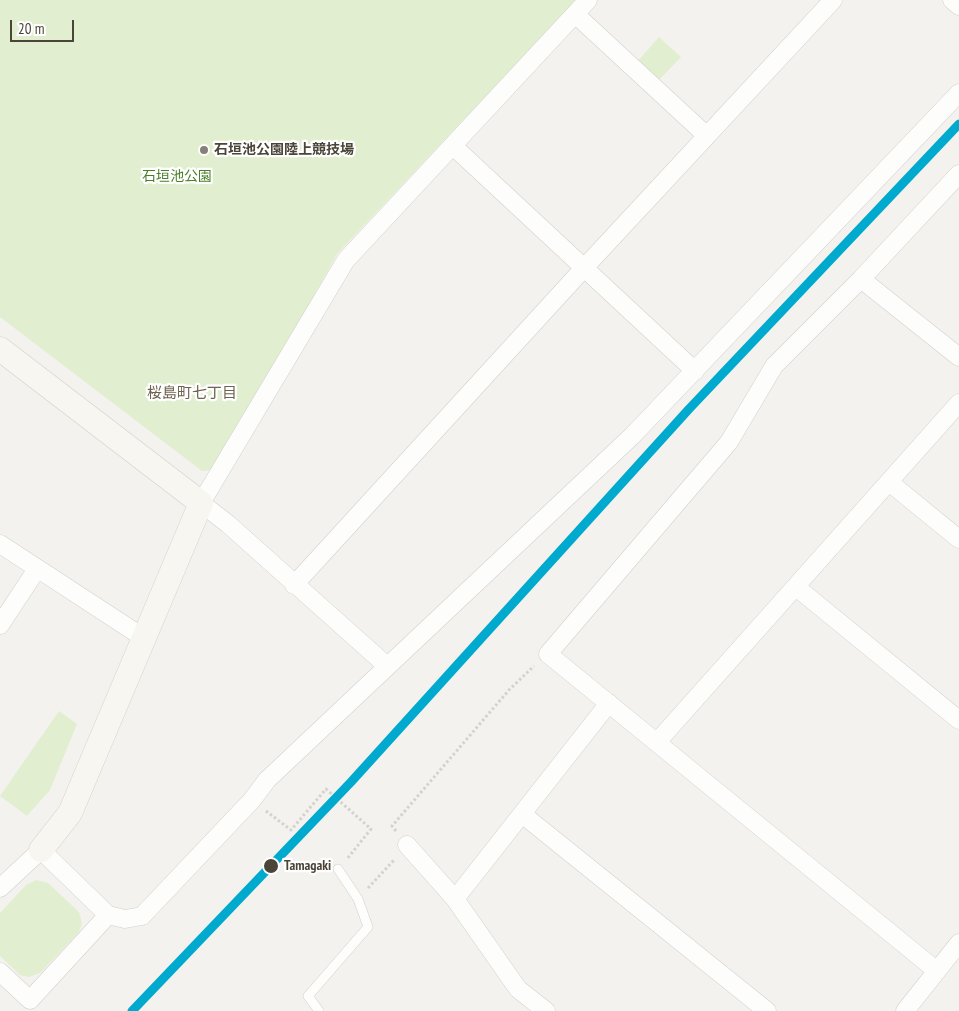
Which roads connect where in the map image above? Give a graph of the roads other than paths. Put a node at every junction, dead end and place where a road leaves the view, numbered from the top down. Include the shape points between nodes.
1 (588, 0) edge
2 (833, 0) edge
3 (952, 0) edge
4 (959, 6) edge
5 (575, 14) junction
6 (959, 93) edge
7 (707, 136) junction
8 (453, 146) junction
9 (959, 174) edge
10 (584, 268) junction
11 (861, 279) junction
12 (0, 349) edge
13 (959, 357) edge
14 (695, 371) junction
15 (959, 403) edge
16 (889, 482) junction
17 (201, 503) junction
18 (959, 539) edge
19 (0, 544) edge
20 (37, 569) junction
21 (294, 585) junction
22 (796, 587) junction
23 (0, 626) edge
24 (144, 638) junction
25 (387, 666) junction
26 (609, 703) junction
27 (959, 720) edge
28 (657, 742) junction
29 (522, 814) junction
30 (407, 846) road end
31 (41, 850) junction
32 (338, 869) road end
33 (0, 888) edge
34 (455, 899) junction
35 (108, 915) junction
36 (959, 943) edge
37 (937, 971) junction
38 (0, 972) edge
39 (31, 1006) edge
40 (319, 1011) edge
41 (546, 1011) edge
42 (767, 1011) edge
43 (905, 1011) edge

1 - 5 street
2 - 7 street
3 - 4 street
5 - 7 street
5 - 8 street
6 - 14 street
7 - 10 street
8 - 10 street
8 - 17 street via 346,260
9 - 11 street
10 - 14 street
10 - 21 street
11 - 13 street
11 - 26 street via 774,366 729,442 548,654
12 - 17 street
14 - 25 street via 632,436
15 - 16 street
16 - 18 street
16 - 22 street
17 - 21 street
17 - 24 street
19 - 20 street
20 - 23 street
20 - 24 street
21 - 25 street
22 - 27 street
22 - 28 street
24 - 31 street via 70,813
25 - 35 street via 267,780 142,916 125,919
26 - 28 street
26 - 29 street
28 - 37 street
29 - 34 street
29 - 42 street
30 - 34 street
31 - 33 street
31 - 35 street
32 - 40 lane via 358,899 368,927 308,996
34 - 41 street via 518,989
35 - 39 street
36 - 37 street
37 - 43 street
38 - 39 street

